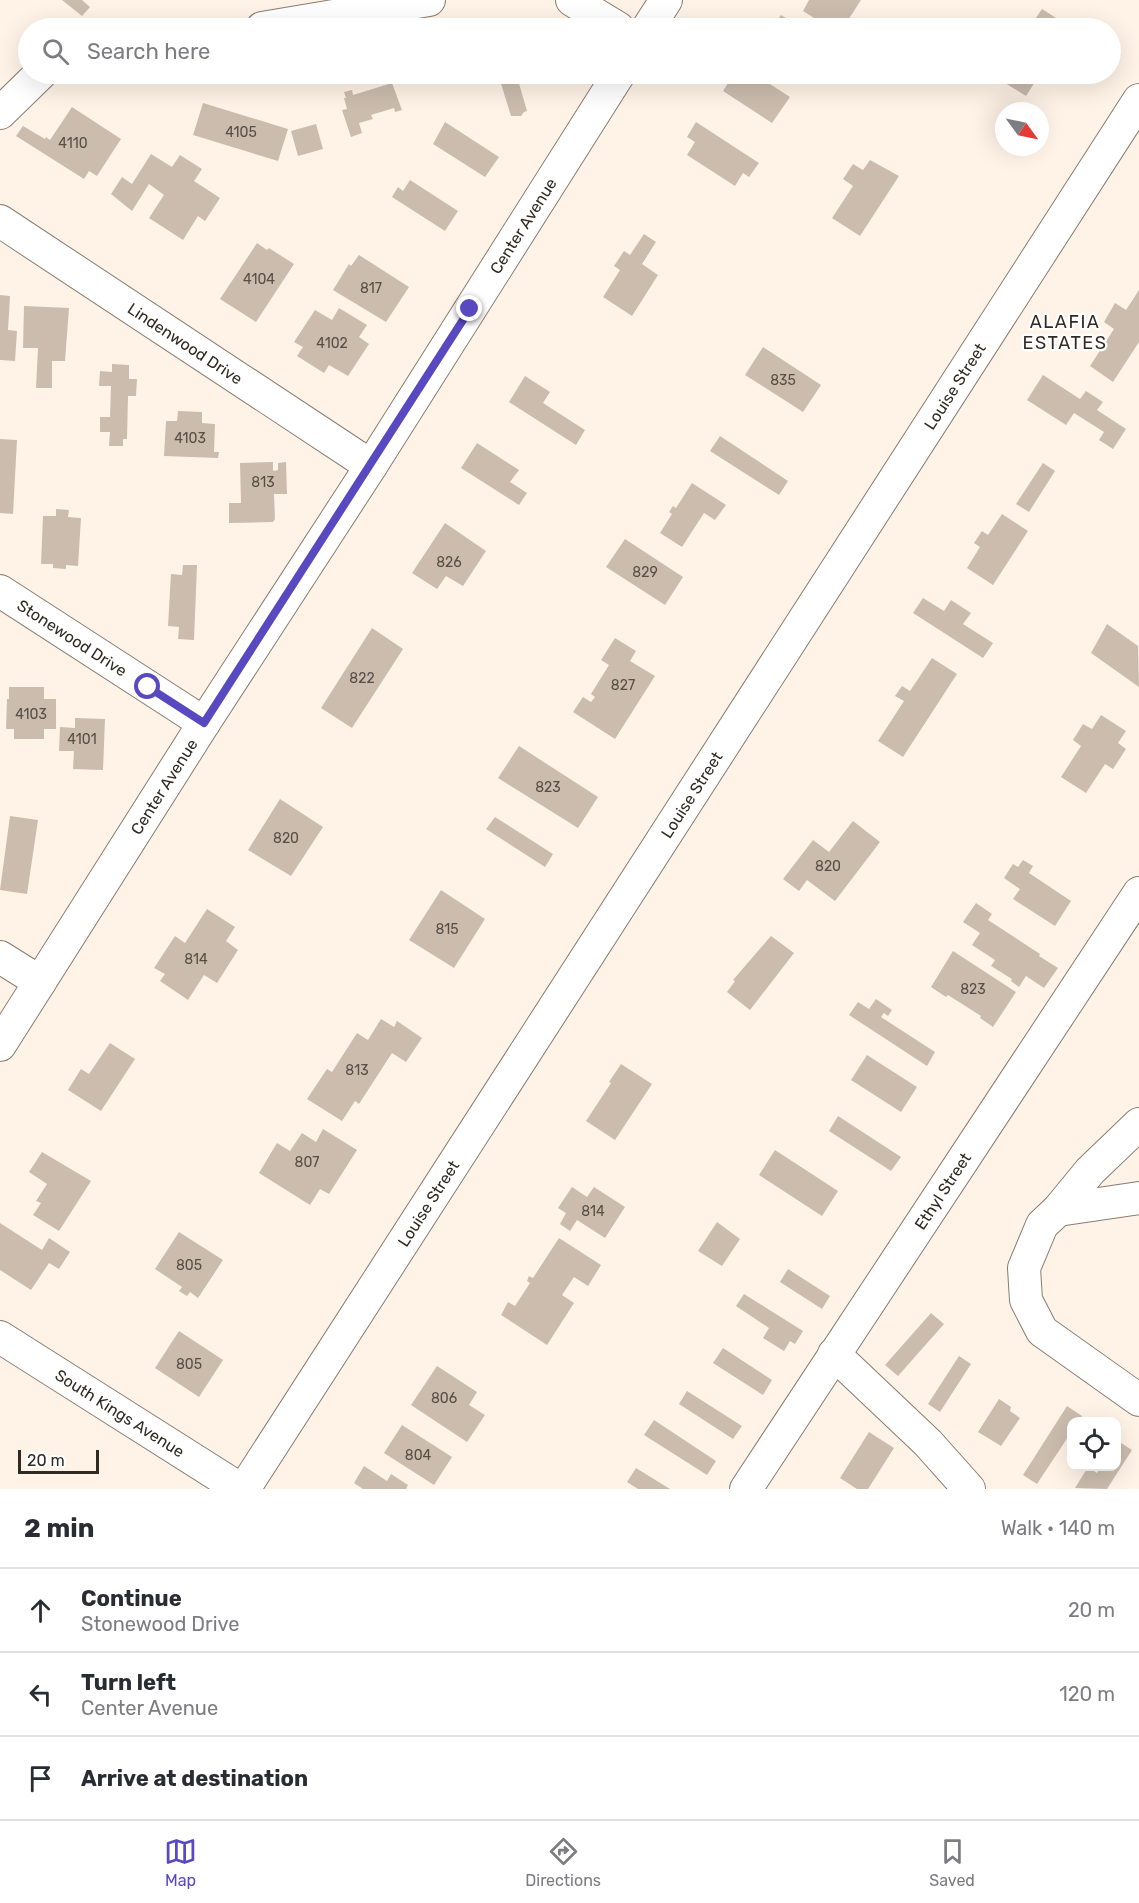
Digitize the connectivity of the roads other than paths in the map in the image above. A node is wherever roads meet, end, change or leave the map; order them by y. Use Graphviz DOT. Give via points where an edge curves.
graph roads {
  1 [pos="429,0"];
  2 [pos="572,0"];
  3 [pos="666,0"];
  4 [pos="322,18"];
  5 [pos="602,18"];
  6 [pos="654,18"];
  7 [pos="30,84"];
  8 [pos="613,84"];
  9 [pos="1139,100"];
  10 [pos="0,113"];
  11 [pos="0,221"];
  12 [pos="371,466"];
  13 [pos="0,591"];
  14 [pos="204,723"];
  15 [pos="1139,893"];
  16 [pos="0,957"];
  17 [pos="40,982"];
  18 [pos="0,1045"];
  19 [pos="1139,1124"];
  20 [pos="1139,1197"];
  21 [pos="1058,1210"];
  22 [pos="0,1337"];
  23 [pos="834,1354"];
  24 [pos="1139,1400"];
  25 [pos="242,1489"];
  26 [pos="746,1489"];
  27 [pos="969,1489"];
  1 -- 4 [label="street"];
  2 -- 5 [label="street"];
  3 -- 6 [label="street"];
  7 -- 10 [label="street"];
  8 -- 12 [label="street, Center Avenue"];
  9 -- 25 [label="street, Louise Street"];
  11 -- 12 [label="street, Lindenwood Drive"];
  12 -- 14 [label="street, Center Avenue"];
  13 -- 14 [label="street, Stonewood Drive"];
  14 -- 17 [label="street, Center Avenue"];
  15 -- 23 [label="street, Ethyl Street"];
  16 -- 17 [label="street"];
  17 -- 18 [label="street, Center Avenue"];
  19 -- 21 [label="street" via="1090,1171"];
  20 -- 21 [label="street"];
  21 -- 24 [label="street" via="1042,1225 1024,1268 1026,1300 1042,1331"];
  22 -- 25 [label="street, South Kings Avenue"];
  23 -- 26 [label="street, Ethyl Street"];
  23 -- 27 [label="street" via="928,1443"];
}
